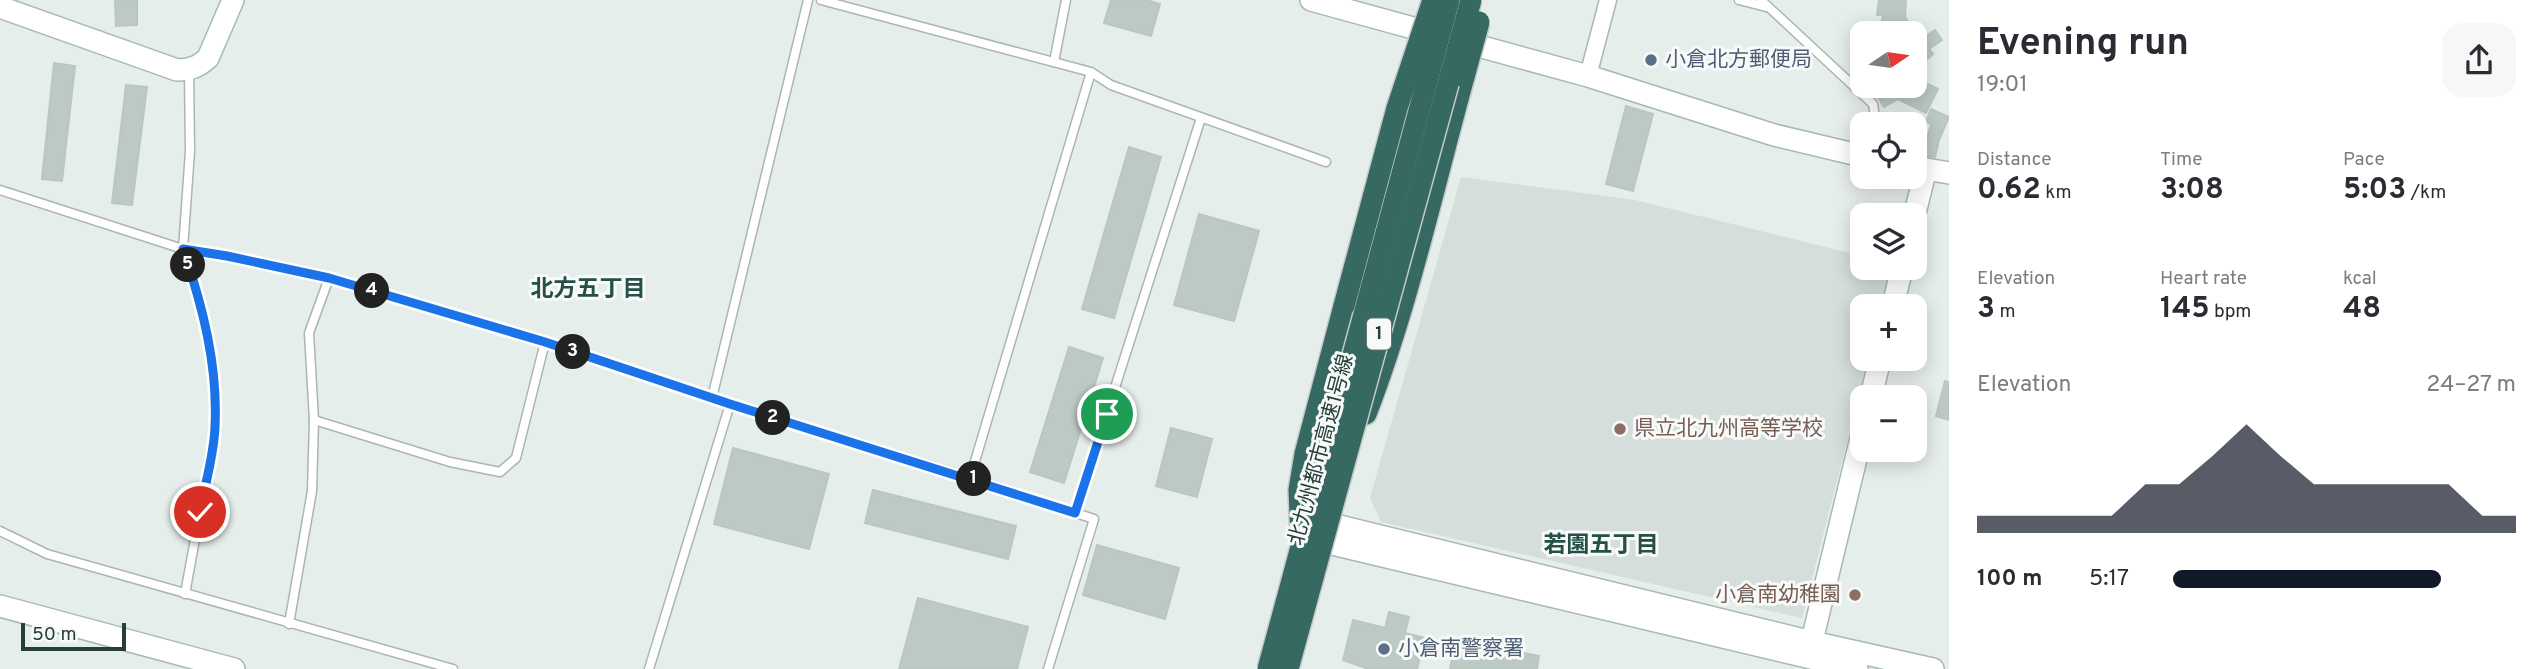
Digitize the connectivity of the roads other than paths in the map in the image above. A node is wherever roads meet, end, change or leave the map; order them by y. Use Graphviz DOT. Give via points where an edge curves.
graph roads {
  1 [pos="233,0"];
  2 [pos="808,0"];
  3 [pos="821,0"];
  4 [pos="1066,0"];
  5 [pos="1311,0"];
  6 [pos="1433,0"];
  7 [pos="1449,0"];
  8 [pos="1471,0"];
  9 [pos="1484,0"];
  10 [pos="1608,0"];
  11 [pos="1739,0"];
  12 [pos="1764,3"];
  13 [pos="0,7"];
  14 [pos="1054,62"];
  15 [pos="189,70"];
  16 [pos="1091,72"];
  17 [pos="1588,76"];
  18 [pos="1874,112"];
  19 [pos="1201,118"];
  20 [pos="1850,153"];
  21 [pos="1326,162"];
  22 [pos="1927,169"];
  23 [pos="1949,173"];
  24 [pos="0,190"];
  25 [pos="183,249"];
  26 [pos="329,278"];
  27 [pos="545,342"];
  28 [pos="712,398"];
  29 [pos="730,404"];
  30 [pos="314,420"];
  31 [pos="1358,432"];
  32 [pos="1855,462"];
  33 [pos="971,478"];
  34 [pos="1075,513"];
  35 [pos="1304,527"];
  36 [pos="0,531"];
  37 [pos="185,594"];
  38 [pos="0,606"];
  39 [pos="289,624"];
  40 [pos="1808,656"];
  41 [pos="165,660"];
  42 [pos="234,669"];
  43 [pos="453,669"];
  44 [pos="649,669"];
  45 [pos="1048,669"];
  46 [pos="1268,669"];
  47 [pos="1288,669"];
  48 [pos="1857,669"];
  49 [pos="1933,669"];
  1 -- 15 [label="street" via="208,58"];
  2 -- 28 [label="lane"];
  3 -- 14 [label="lane"];
  4 -- 14 [label="lane"];
  5 -- 17 [label="street"];
  6 -- 35 [label="highway, bridge" via="1397,108 1305,454 1299,490"];
  7 -- 46 [label="highway, 北九州都市高速1号線 / 1, bridge"];
  8 -- 47 [label="highway, 北九州都市高速1号線 / 1, bridge"];
  9 -- 31 [label="highway, bridge" via="1398,319"];
  10 -- 17 [label="street"];
  11 -- 12 [label="lane"];
  12 -- 18 [label="lane" via="1873,104"];
  13 -- 15 [label="street" via="177,70"];
  14 -- 16 [label="lane"];
  15 -- 25 [label="lane" via="190,151"];
  16 -- 19 [label="lane" via="1111,85"];
  16 -- 33 [label="lane"];
  17 -- 20 [label="street" via="1774,135"];
  19 -- 21 [label="lane"];
  19 -- 34 [label="lane"];
  22 -- 23 [label="street"];
  24 -- 25 [label="lane"];
  25 -- 26 [label="lane"];
  25 -- 37 [label="lane" via="213,360 215,429"];
  26 -- 27 [label="lane"];
  26 -- 30 [label="lane" via="309,332"];
  27 -- 28 [label="lane"];
  27 -- 30 [label="lane" via="516,458 500,472 450,462"];
  28 -- 29 [label="lane"];
  29 -- 33 [label="lane"];
  29 -- 44 [label="lane"];
  30 -- 39 [label="lane" via="312,491"];
  32 -- 40 [label="street"];
  33 -- 34 [label="lane"];
  34 -- 45 [label="lane" via="1094,519"];
  35 -- 40 [label="street"];
  36 -- 37 [label="lane" via="47,554"];
  37 -- 39 [label="lane"];
  38 -- 41 [label="street"];
  39 -- 43 [label="lane"];
  40 -- 48 [label="street"];
  40 -- 49 [label="street"];
  41 -- 42 [label="street"];
}
